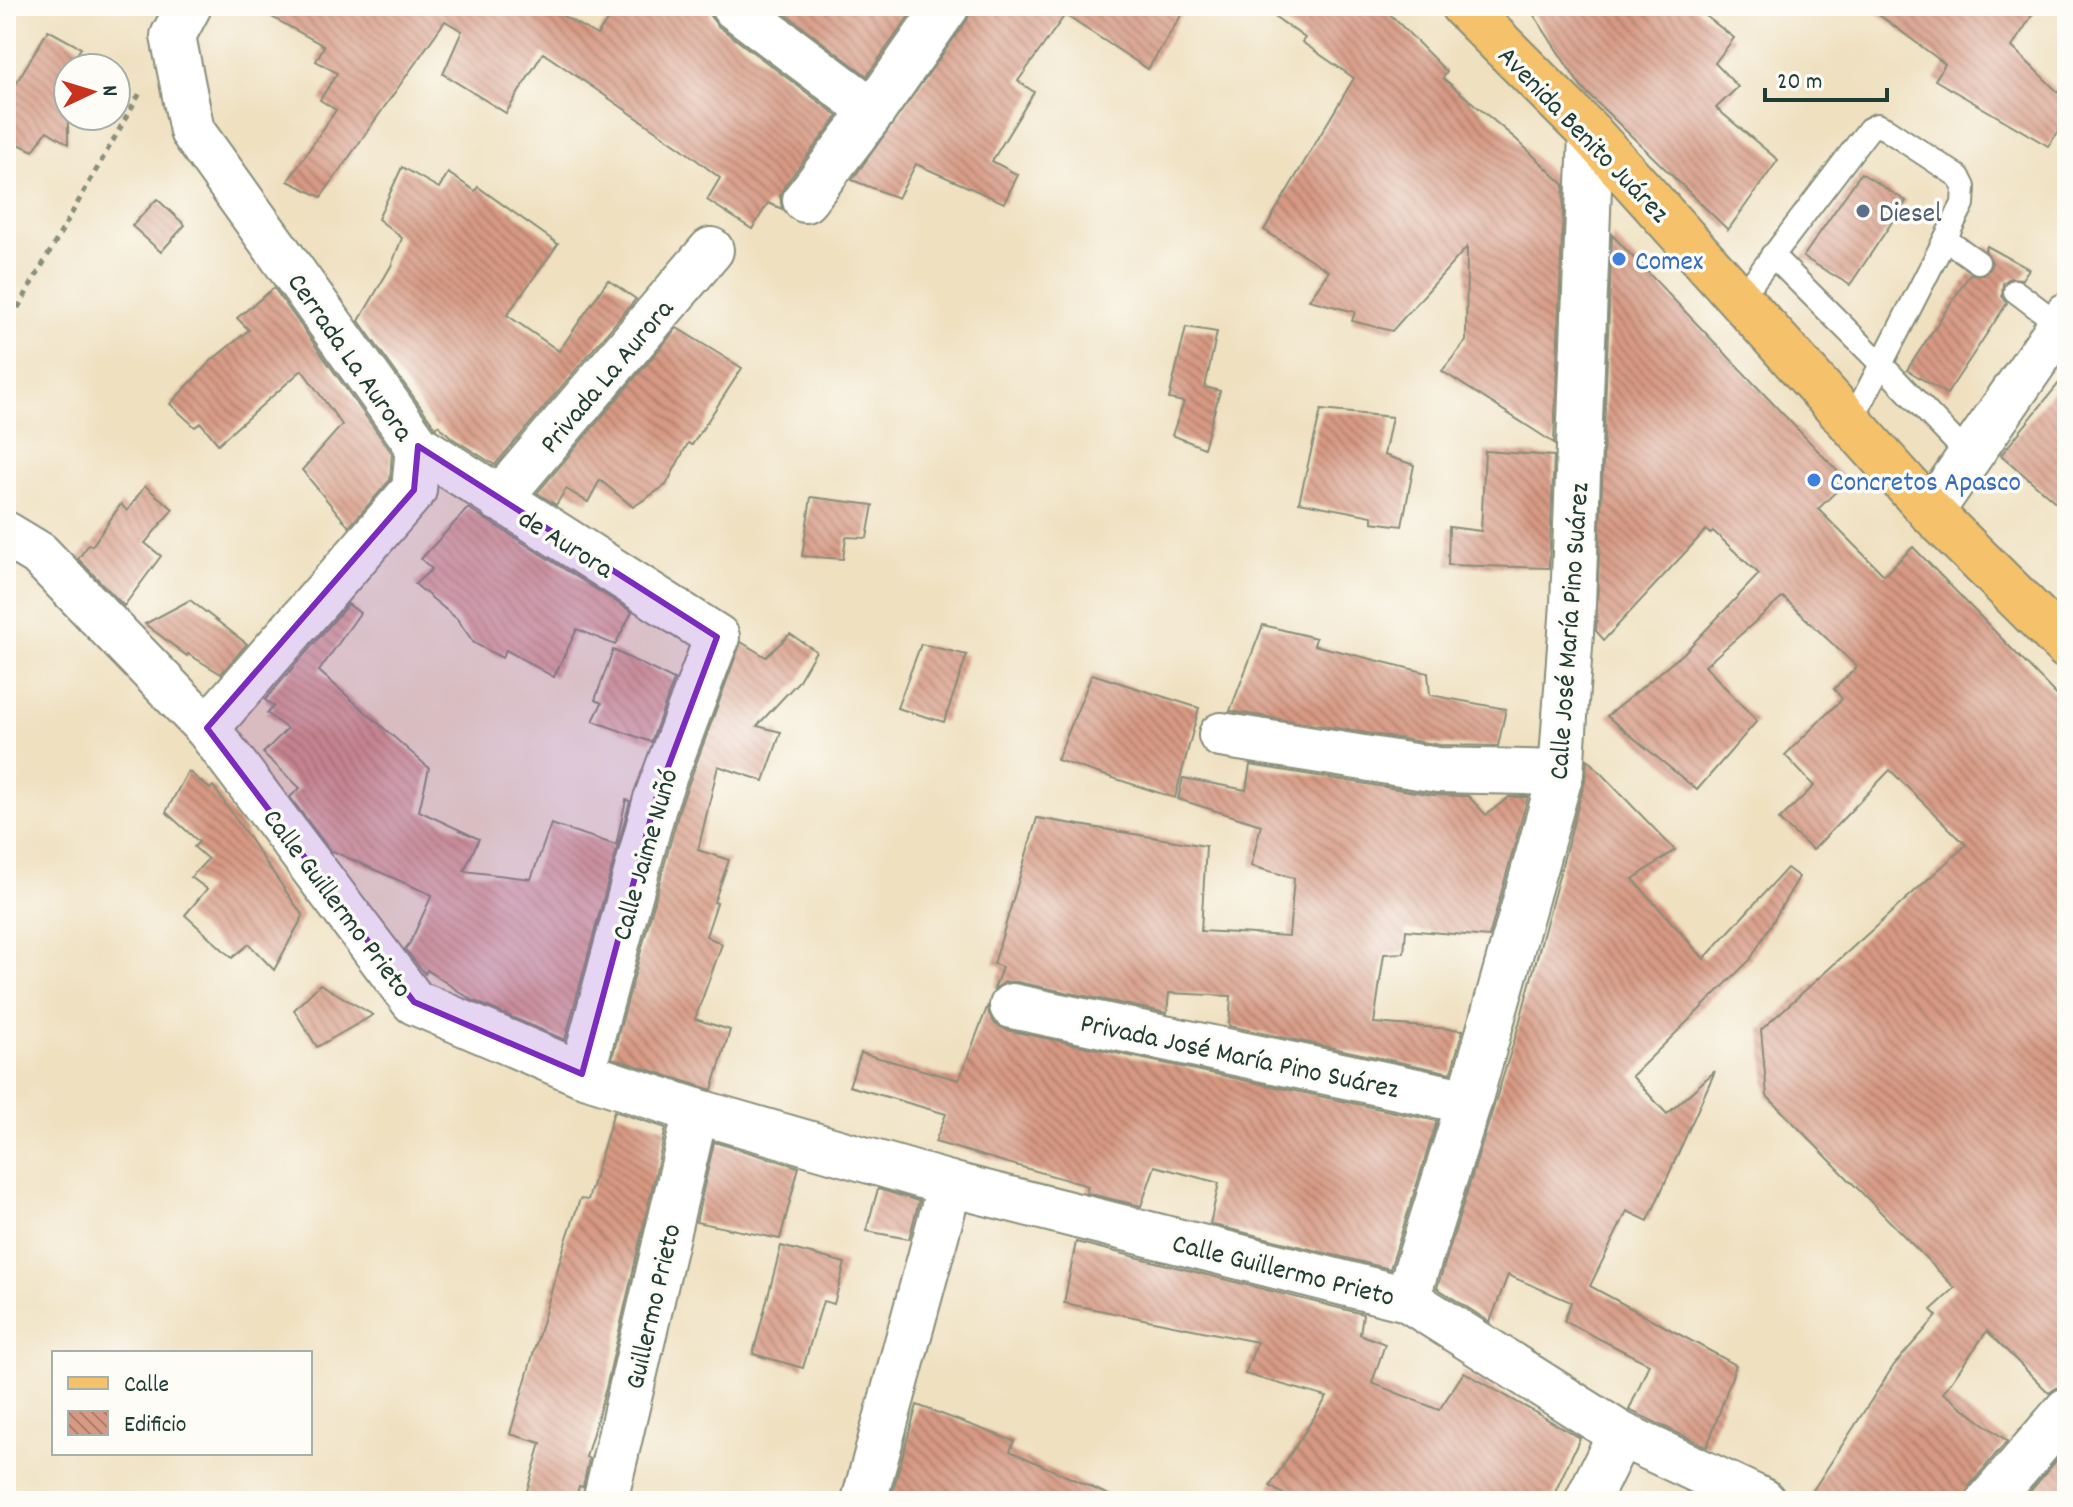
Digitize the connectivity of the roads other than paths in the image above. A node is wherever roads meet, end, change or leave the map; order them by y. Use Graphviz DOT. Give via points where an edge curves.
graph roads {
  1 [pos="733,6"];
  2 [pos="947,6"];
  3 [pos="1475,10"];
  4 [pos="181,21"];
  5 [pos="873,111"];
  6 [pos="1591,134"];
  7 [pos="805,200"];
  8 [pos="1945,239"];
  9 [pos="711,250"];
  10 [pos="1772,255"];
  11 [pos="1978,262"];
  12 [pos="2015,291"];
  13 [pos="1740,299"];
  14 [pos="2064,320"];
  15 [pos="1881,364"];
  16 [pos="1851,423"];
  17 [pos="418,446"];
  18 [pos="1970,457"];
  19 [pos="499,499"];
  20 [pos="1931,512"];
  21 [pos="6,534"];
  22 [pos="717,637"];
  23 [pos="2067,647"];
  24 [pos="207,728"];
  25 [pos="1221,735"];
  26 [pos="1561,773"];
  27 [pos="1012,1006"];
  28 [pos="582,1074"];
  29 [pos="1469,1102"];
  30 [pos="696,1111"];
  31 [pos="950,1184"];
  32 [pos="1407,1299"];
  33 [pos="2067,1410"];
  34 [pos="1620,1434"];
  35 [pos="605,1501"];
  36 [pos="864,1501"];
  37 [pos="1587,1501"];
  38 [pos="1763,1501"];
  39 [pos="1989,1501"];
  1 -- 5 [label="street"];
  2 -- 5 [label="street"];
  3 -- 6 [label="main road, Avenida Benito Juárez"];
  4 -- 17 [label="street, Cerrada La Aurora" via="192,131"];
  5 -- 7 [label="street"];
  6 -- 13 [label="main road, Avenida Benito Juárez"];
  6 -- 26 [label="street, Calle José María Pino Suárez" via="1573,604"];
  8 -- 10 [label="lane" via="1963,204 1959,177 1877,125"];
  8 -- 11 [label="lane"];
  8 -- 15 [label="lane"];
  9 -- 19 [label="street, Privada La Aurora"];
  10 -- 13 [label="lane"];
  10 -- 15 [label="lane"];
  12 -- 14 [label="lane"];
  13 -- 16 [label="main road, Avenida Benito Juárez"];
  14 -- 18 [label="street"];
  15 -- 16 [label="lane"];
  15 -- 18 [label="lane"];
  16 -- 20 [label="main road, Avenida Benito Juárez"];
  17 -- 19 [label="street, de Aurora"];
  17 -- 24 [label="street, Cerrada La Aurora" via="414,490"];
  18 -- 20 [label="street"];
  19 -- 22 [label="street, de Aurora"];
  20 -- 23 [label="main road, Avenida Benito Juárez"];
  21 -- 24 [label="street, Calle Guillermo Prieto" via="39,554"];
  22 -- 28 [label="street, Calle Jaime Nuñó" via="656,799"];
  24 -- 28 [label="street, Calle Guillermo Prieto" via="414,1002"];
  25 -- 26 [label="street" via="1438,770"];
  26 -- 29 [label="street, Calle José María Pino Suárez"];
  27 -- 29 [label="street, Privada José María Pino Suárez"];
  28 -- 30 [label="street, Calle Guillermo Prieto"];
  29 -- 32 [label="street, Calle José María Pino Suárez"];
  30 -- 31 [label="street, Calle Guillermo Prieto"];
  30 -- 35 [label="street, Guillermo Prieto"];
  31 -- 32 [label="street, Calle Guillermo Prieto"];
  31 -- 36 [label="street"];
  32 -- 34 [label="street, Calle Guillermo Prieto"];
  33 -- 39 [label="street"];
  34 -- 37 [label="street"];
  34 -- 38 [label="street, Calle Guillermo Prieto"];
}
